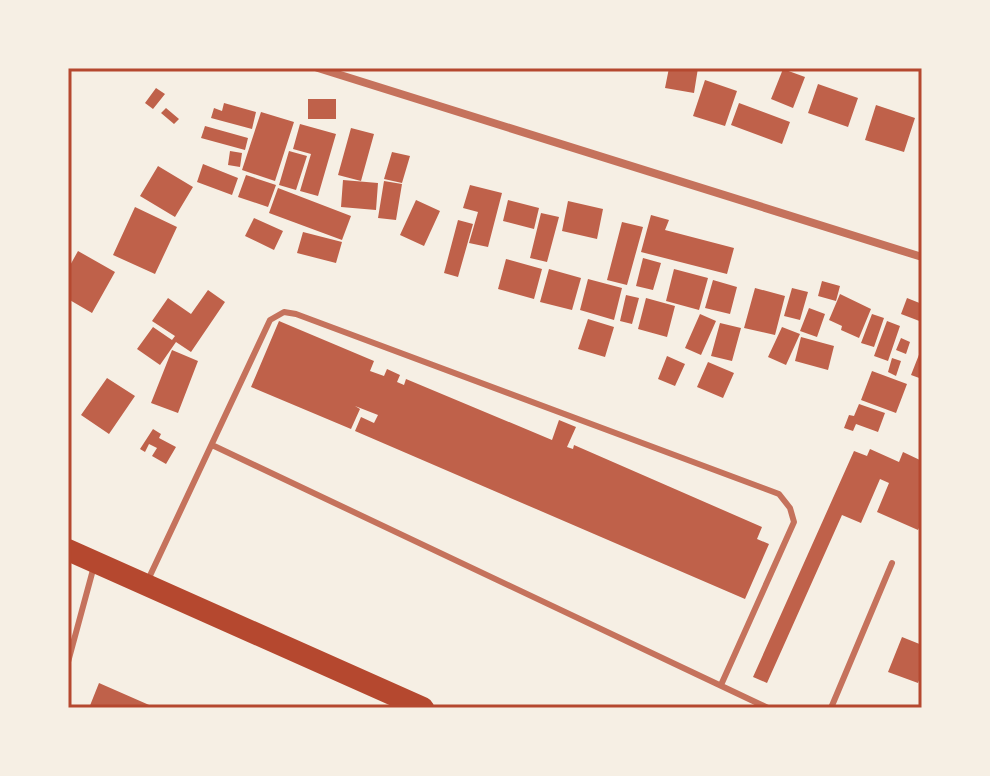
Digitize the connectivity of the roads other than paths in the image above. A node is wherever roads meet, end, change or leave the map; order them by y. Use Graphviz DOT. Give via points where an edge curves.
graph roads {
  1 [pos="318,68"];
  2 [pos="922,257"];
  3 [pos="212,445"];
  4 [pos="68,550"];
  5 [pos="95,562"];
  6 [pos="892,563"];
  7 [pos="146,585"];
  8 [pos="68,662"];
  9 [pos="721,685"];
  10 [pos="423,708"];
  11 [pos="768,708"];
  12 [pos="831,708"];
  1 -- 2 [label="street"];
  3 -- 7 [label="lane"];
  3 -- 9 [label="lane"];
  3 -- 9 [label="lane" via="270,320 284,312 779,494 794,522"];
  4 -- 5 [label="highway"];
  5 -- 7 [label="highway"];
  5 -- 8 [label="lane"];
  6 -- 12 [label="lane"];
  7 -- 10 [label="highway"];
  9 -- 11 [label="lane"];
}
